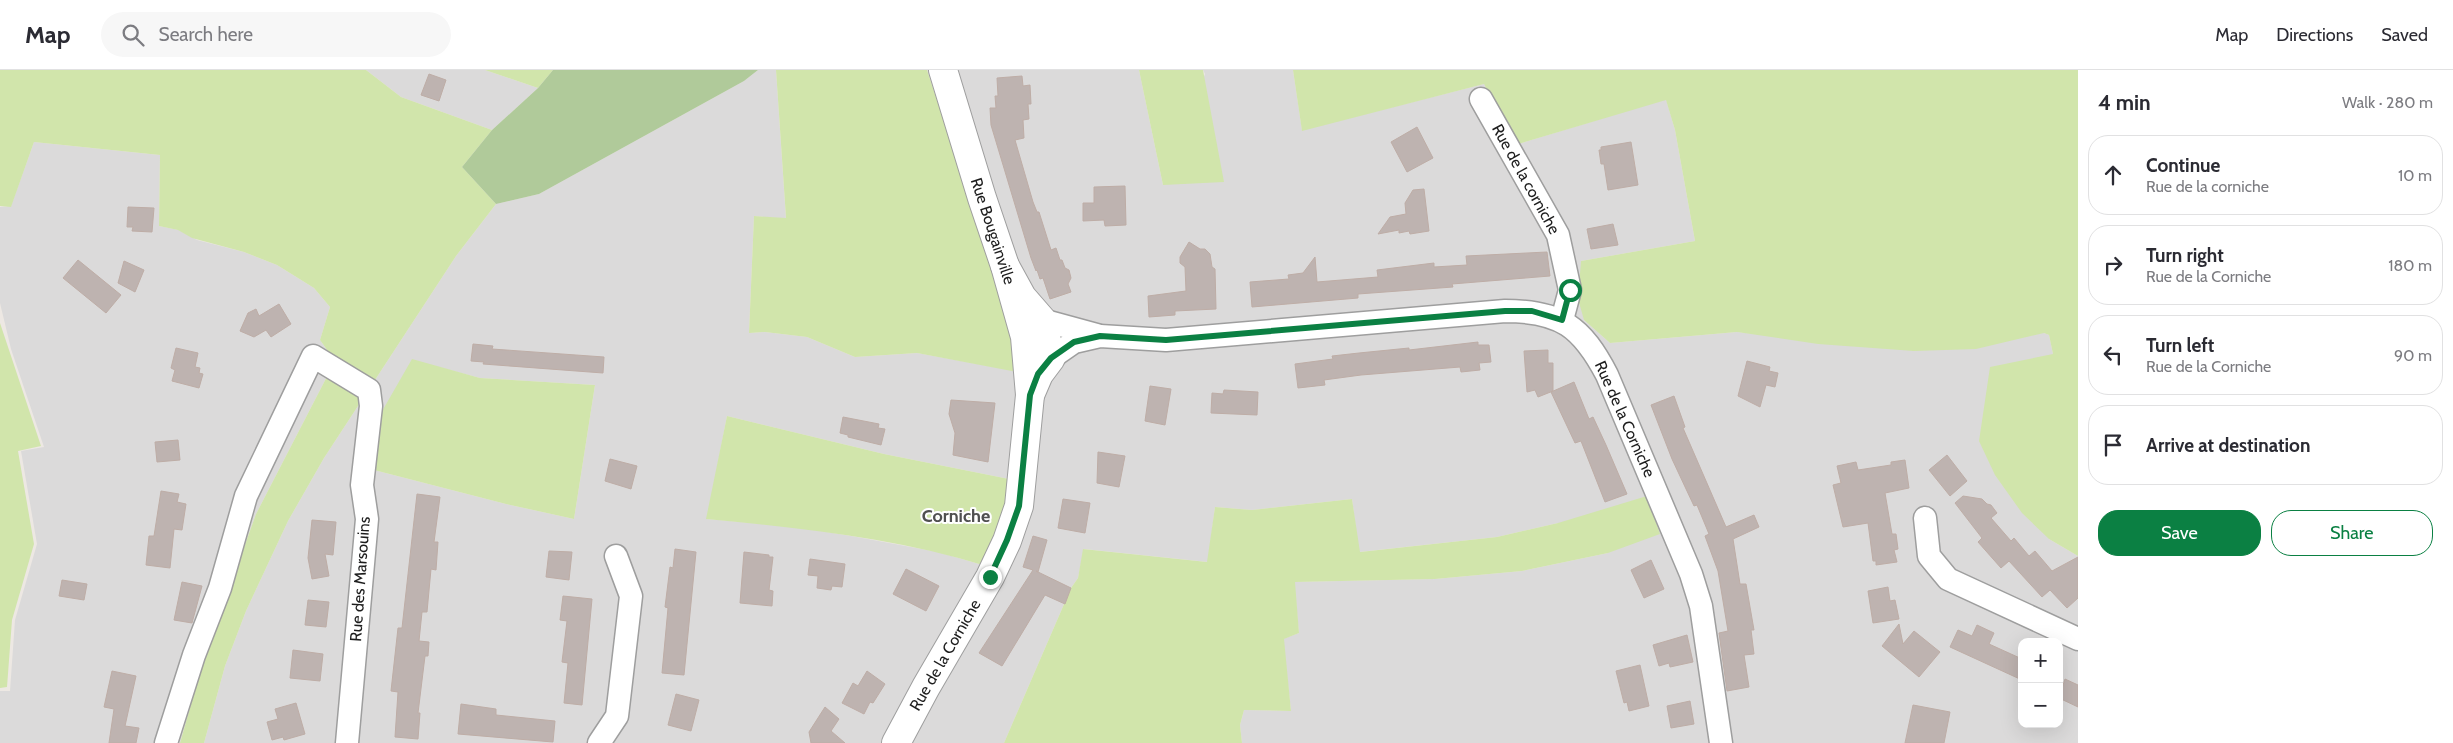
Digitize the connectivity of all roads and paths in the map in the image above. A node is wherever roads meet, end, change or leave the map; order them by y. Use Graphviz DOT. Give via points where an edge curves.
graph roads {
  1 [pos="943,70"];
  2 [pos="1482,99"];
  3 [pos="1562,320"];
  4 [pos="1033,328"];
  5 [pos="1100,336"];
  6 [pos="1051,358"];
  7 [pos="1030,395"];
  8 [pos="1925,518"];
  9 [pos="616,556"];
  10 [pos="2078,639"];
  11 [pos="166,743"];
  12 [pos="347,743"];
  13 [pos="599,743"];
  14 [pos="896,743"];
  15 [pos="1721,743"];
  1 -- 4 [label="street, Rue Bougainville" via="1005,266"];
  2 -- 3 [label="street, Rue de la corniche" via="1558,234 1570,290"];
  3 -- 5 [label="street, Rue de la Corniche" via="1532,311 1505,311 1166,340"];
  3 -- 15 [label="street, Rue de la Corniche" via="1581,335 1608,375 1691,574 1701,606"];
  4 -- 5 [label="street"];
  4 -- 6 [label="street"];
  4 -- 7 [label="street, Rue Bougainville"];
  5 -- 6 [label="street, Rue de la Corniche" via="1074,342"];
  6 -- 7 [label="street, Rue de la Corniche" via="1038,374"];
  7 -- 14 [label="street, Rue de la Corniche" via="1019,506 1007,540 990,577"];
  8 -- 10 [label="street" via="1929,556 1948,579"];
  9 -- 13 [label="street" via="631,596 617,716"];
  11 -- 12 [label="street, Rue des Marsouins" via="194,655 220,588 246,496 313,356 369,390 371,406 362,485 367,519"];
}
